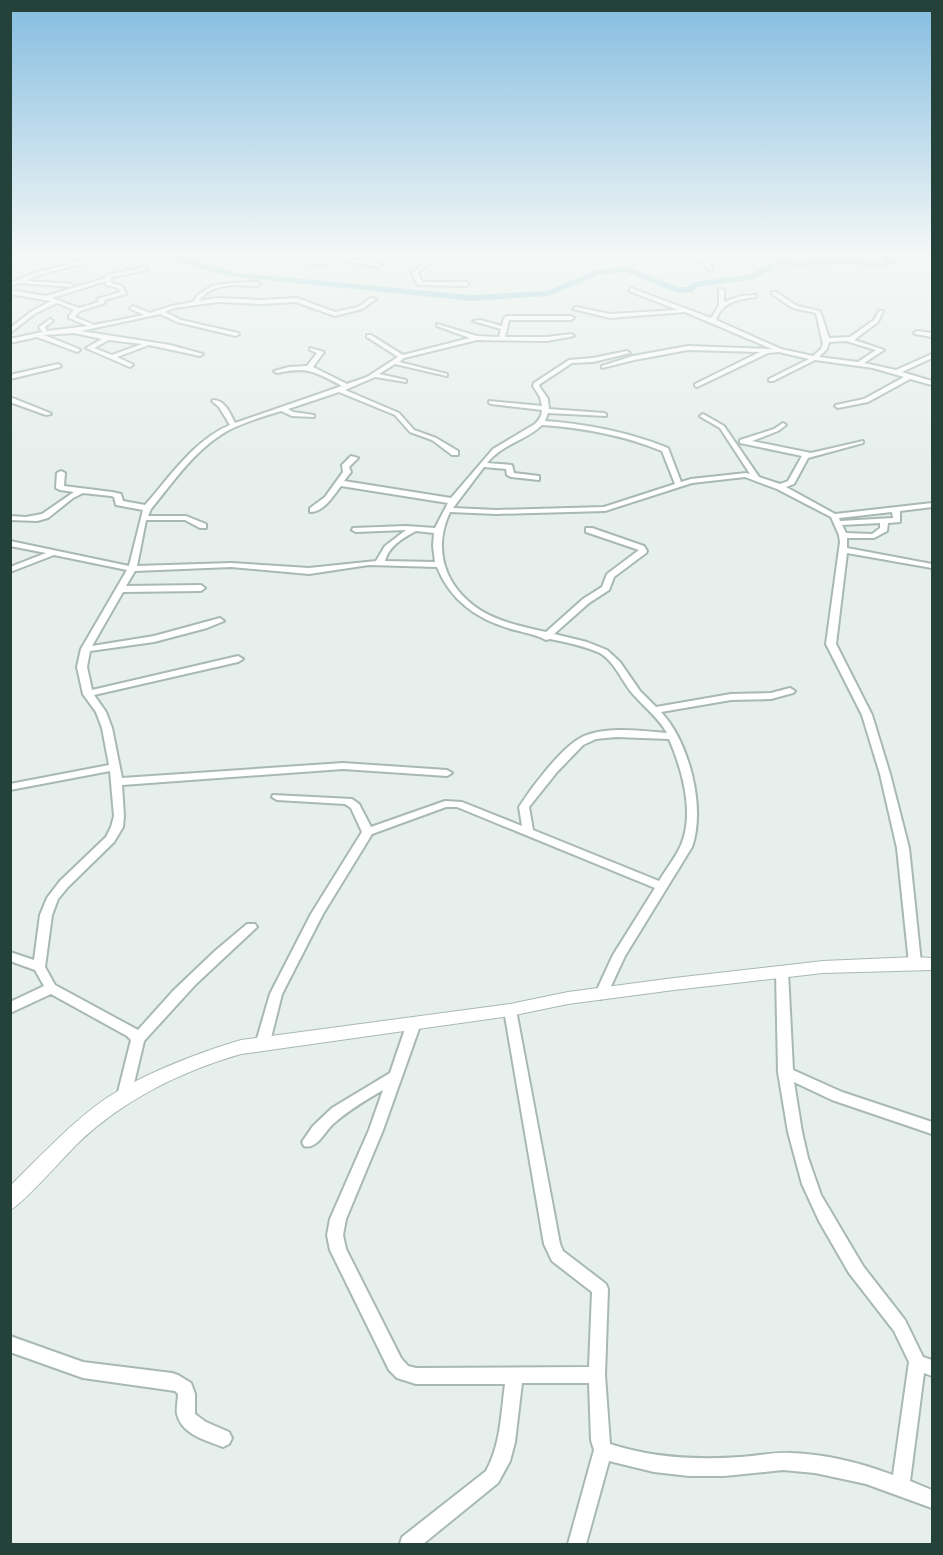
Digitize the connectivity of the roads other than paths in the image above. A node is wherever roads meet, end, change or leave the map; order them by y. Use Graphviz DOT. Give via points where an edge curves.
graph roads {
  1 [pos="44,326"];
  2 [pos="90,326"];
  3 [pos="101,326"];
  4 [pos="198,326"];
  5 [pos="441,326"];
  6 [pos="491,326"];
  7 [pos="505,326"];
  8 [pos="724,326"];
  9 [pos="822,326"];
  10 [pos="869,326"];
  11 [pos="94,327"];
  12 [pos="73,332"];
  13 [pos="503,333"];
  14 [pos="917,333"];
  15 [pos="41,334"];
  16 [pos="236,334"];
  17 [pos="933,335"];
  18 [pos="369,336"];
  19 [pos="571,336"];
  20 [pos="477,338"];
  21 [pos="106,339"];
  22 [pos="826,340"];
  23 [pos="848,340"];
  24 [pos="10,341"];
  25 [pos="149,344"];
  26 [pos="312,349"];
  27 [pos="779,350"];
  28 [pos="77,351"];
  29 [pos="765,352"];
  30 [pos="627,353"];
  31 [pos="200,354"];
  32 [pos="933,356"];
  33 [pos="112,357"];
  34 [pos="402,357"];
  35 [pos="814,358"];
  36 [pos="392,362"];
  37 [pos="860,363"];
  38 [pos="130,365"];
  39 [pos="57,366"];
  40 [pos="310,367"];
  41 [pos="603,367"];
  42 [pos="277,371"];
  43 [pos="897,372"];
  44 [pos="374,375"];
  45 [pos="445,375"];
  46 [pos="910,376"];
  47 [pos="10,377"];
  48 [pos="771,380"];
  49 [pos="404,381"];
  50 [pos="933,383"];
  51 [pos="697,385"];
  52 [pos="342,388"];
  53 [pos="10,399"];
  54 [pos="216,401"];
  55 [pos="491,402"];
  56 [pos="838,406"];
  57 [pos="282,409"];
  58 [pos="546,410"];
  59 [pos="48,414"];
  60 [pos="604,415"];
  61 [pos="312,416"];
  62 [pos="703,416"];
  63 [pos="540,423"];
  64 [pos="233,425"];
  65 [pos="783,425"];
  66 [pos="742,441"];
  67 [pos="861,442"];
  68 [pos="736,450"];
  69 [pos="455,453"];
  70 [pos="810,455"];
  71 [pos="354,458"];
  72 [pos="483,465"];
  73 [pos="61,473"];
  74 [pos="756,477"];
  75 [pos="536,478"];
  76 [pos="339,483"];
  77 [pos="679,485"];
  78 [pos="780,487"];
  79 [pos="82,491"];
  80 [pos="933,505"];
  81 [pos="450,506"];
  82 [pos="147,508"];
  83 [pos="313,510"];
  84 [pos="896,510"];
  85 [pos="10,518"];
  86 [pos="142,518"];
  87 [pos="836,520"];
  88 [pos="884,521"];
  89 [pos="204,526"];
  90 [pos="415,529"];
  91 [pos="356,530"];
  92 [pos="589,530"];
  93 [pos="438,531"];
  94 [pos="843,535"];
  95 [pos="10,543"];
  96 [pos="844,550"];
  97 [pos="54,552"];
  98 [pos="380,564"];
  99 [pos="439,565"];
  100 [pos="933,566"];
  101 [pos="132,569"];
  102 [pos="10,570"];
  103 [pos="201,588"];
  104 [pos="122,589"];
  105 [pos="220,621"];
  106 [pos="546,637"];
  107 [pos="86,649"];
  108 [pos="238,659"];
  109 [pos="790,691"];
  110 [pos="88,694"];
  111 [pos="654,710"];
  112 [pos="674,736"];
  113 [pos="115,767"];
  114 [pos="447,773"];
  115 [pos="117,782"];
  116 [pos="10,787"];
  117 [pos="277,797"];
  118 [pos="528,831"];
  119 [pos="368,832"];
  120 [pos="661,886"];
  121 [pos="251,927"];
  122 [pos="10,956"];
  123 [pos="924,963"];
  124 [pos="39,967"];
  125 [pos="782,972"];
  126 [pos="51,988"];
  127 [pos="601,994"];
  128 [pos="10,1008"];
  129 [pos="510,1010"];
  130 [pos="414,1023"];
  131 [pos="138,1039"];
  132 [pos="263,1042"];
  133 [pos="785,1072"];
  134 [pos="395,1076"];
  135 [pos="124,1096"];
  136 [pos="933,1128"];
  137 [pos="309,1142"];
  138 [pos="10,1202"];
  139 [pos="10,1344"];
  140 [pos="925,1365"];
  141 [pos="597,1375"];
  142 [pos="514,1376"];
  143 [pos="223,1438"];
  144 [pos="603,1450"];
  145 [pos="901,1485"];
  146 [pos="933,1499"];
  147 [pos="409,1545"];
  148 [pos="577,1545"];
  1 -- 15 [label="street"];
  2 -- 11 [label="street"];
  3 -- 11 [label="street"];
  4 -- 16 [label="street"];
  5 -- 20 [label="street"];
  6 -- 13 [label="street"];
  7 -- 13 [label="street"];
  8 -- 27 [label="street"];
  9 -- 22 [label="street"];
  10 -- 23 [label="street"];
  11 -- 12 [label="street"];
  12 -- 15 [label="street"];
  12 -- 21 [label="street"];
  13 -- 19 [label="street" via="547,339"];
  13 -- 20 [label="street"];
  14 -- 17 [label="street"];
  15 -- 24 [label="street"];
  15 -- 28 [label="street"];
  18 -- 34 [label="street"];
  20 -- 34 [label="street"];
  21 -- 25 [label="street"];
  21 -- 33 [label="street" via="89,348"];
  22 -- 23 [label="street"];
  22 -- 35 [label="street" via="824,349"];
  23 -- 37 [label="street" via="881,350"];
  25 -- 31 [label="street"];
  25 -- 33 [label="street"];
  26 -- 40 [label="street" via="321,352"];
  27 -- 29 [label="street"];
  27 -- 35 [label="street"];
  29 -- 41 [label="street" via="688,348"];
  29 -- 51 [label="street"];
  30 -- 58 [label="street" via="565,363 536,386 545,399"];
  32 -- 43 [label="street"];
  33 -- 38 [label="street"];
  34 -- 36 [label="street"];
  35 -- 37 [label="street"];
  35 -- 48 [label="street"];
  36 -- 44 [label="street"];
  36 -- 45 [label="street"];
  37 -- 43 [label="street"];
  39 -- 47 [label="street"];
  40 -- 42 [label="street"];
  40 -- 52 [label="street"];
  43 -- 46 [label="street"];
  44 -- 49 [label="street"];
  44 -- 52 [label="street"];
  46 -- 50 [label="street"];
  46 -- 56 [label="street" via="866,400"];
  52 -- 57 [label="street"];
  52 -- 69 [label="street" via="397,414 412,431"];
  53 -- 59 [label="street"];
  54 -- 64 [label="street"];
  55 -- 58 [label="street"];
  57 -- 61 [label="street"];
  57 -- 64 [label="street"];
  58 -- 60 [label="street"];
  58 -- 63 [label="street"];
  62 -- 68 [label="street" via="722,427"];
  63 -- 72 [label="street" via="497,448"];
  63 -- 77 [label="street" via="604,429 665,450"];
  64 -- 82 [label="street" via="197,450"];
  65 -- 66 [label="street"];
  66 -- 68 [label="street"];
  66 -- 70 [label="street"];
  67 -- 70 [label="street"];
  68 -- 74 [label="street"];
  70 -- 78 [label="street" via="802,461 791,482"];
  71 -- 76 [label="street" via="345,467 347,472"];
  72 -- 75 [label="street" via="511,468 511,476"];
  72 -- 81 [label="street"];
  73 -- 79 [label="street" via="60,489"];
  74 -- 77 [label="street" via="729,476"];
  74 -- 78 [label="street"];
  76 -- 81 [label="street"];
  76 -- 83 [label="street"];
  77 -- 81 [label="street" via="605,509 496,512"];
  78 -- 87 [label="street"];
  79 -- 82 [label="street" via="116,495 119,503"];
  79 -- 85 [label="street" via="44,518"];
  80 -- 84 [label="street"];
  81 -- 93 [label="street"];
  82 -- 86 [label="street"];
  84 -- 87 [label="street"];
  84 -- 88 [label="street" via="899,520"];
  86 -- 89 [label="street" via="186,518"];
  86 -- 101 [label="street"];
  87 -- 88 [label="street"];
  87 -- 94 [label="street"];
  88 -- 94 [label="street" via="884,529 874,536"];
  90 -- 91 [label="street"];
  90 -- 93 [label="street"];
  90 -- 98 [label="street" via="385,550"];
  92 -- 106 [label="street" via="643,551 610,576 606,588"];
  93 -- 99 [label="street"];
  94 -- 96 [label="street"];
  95 -- 97 [label="street"];
  96 -- 100 [label="street"];
  96 -- 123 [label="street" via="831,644 867,715 903,848"];
  97 -- 101 [label="street"];
  97 -- 102 [label="street"];
  98 -- 99 [label="street"];
  98 -- 101 [label="street" via="317,571 231,565"];
  99 -- 106 [label="street" via="452,590 472,608 493,620"];
  101 -- 104 [label="street"];
  103 -- 104 [label="street"];
  104 -- 107 [label="street"];
  105 -- 107 [label="street" via="175,636"];
  106 -- 111 [label="street" via="604,652"];
  107 -- 110 [label="street" via="82,667"];
  108 -- 110 [label="street"];
  109 -- 111 [label="street"];
  110 -- 113 [label="street" via="101,712"];
  111 -- 112 [label="street"];
  112 -- 118 [label="street" via="608,735 584,739 524,807"];
  112 -- 120 [label="street" via="693,817 686,847"];
  113 -- 115 [label="street"];
  113 -- 116 [label="street"];
  114 -- 115 [label="street" via="343,766"];
  115 -- 124 [label="street" via="117,827 53,898 46,915"];
  117 -- 119 [label="street" via="348,801"];
  118 -- 119 [label="street" via="451,803"];
  118 -- 120 [label="street"];
  119 -- 132 [label="street" via="276,994"];
  120 -- 127 [label="street" via="619,955"];
  121 -- 131 [label="street" via="181,988"];
  122 -- 124 [label="street"];
  123 -- 125 [label="street"];
  124 -- 126 [label="street"];
  125 -- 127 [label="street"];
  125 -- 133 [label="street"];
  126 -- 128 [label="street"];
  126 -- 131 [label="street" via="132,1032"];
  127 -- 129 [label="street"];
  129 -- 130 [label="street"];
  129 -- 141 [label="street" via="552,1244 557,1256 600,1289"];
  130 -- 132 [label="street"];
  130 -- 134 [label="street"];
  131 -- 135 [label="street"];
  132 -- 135 [label="street" via="210,1056"];
  133 -- 136 [label="street" via="837,1096"];
  133 -- 140 [label="street" via="809,1182 819,1207 856,1271"];
  134 -- 137 [label="street" via="334,1113"];
  134 -- 142 [label="street" via="338,1219 338,1250 395,1364 403,1372 416,1376"];
  135 -- 138 [label="street" via="73,1136"];
  139 -- 143 [label="street" via="83,1370 182,1384 188,1392 189,1421"];
  140 -- 145 [label="street"];
  141 -- 142 [label="street"];
  141 -- 144 [label="street"];
  142 -- 147 [label="street" via="507,1442 492,1477"];
  144 -- 145 [label="street" via="681,1468 795,1461"];
  144 -- 148 [label="street"];
  145 -- 146 [label="street"];
}
